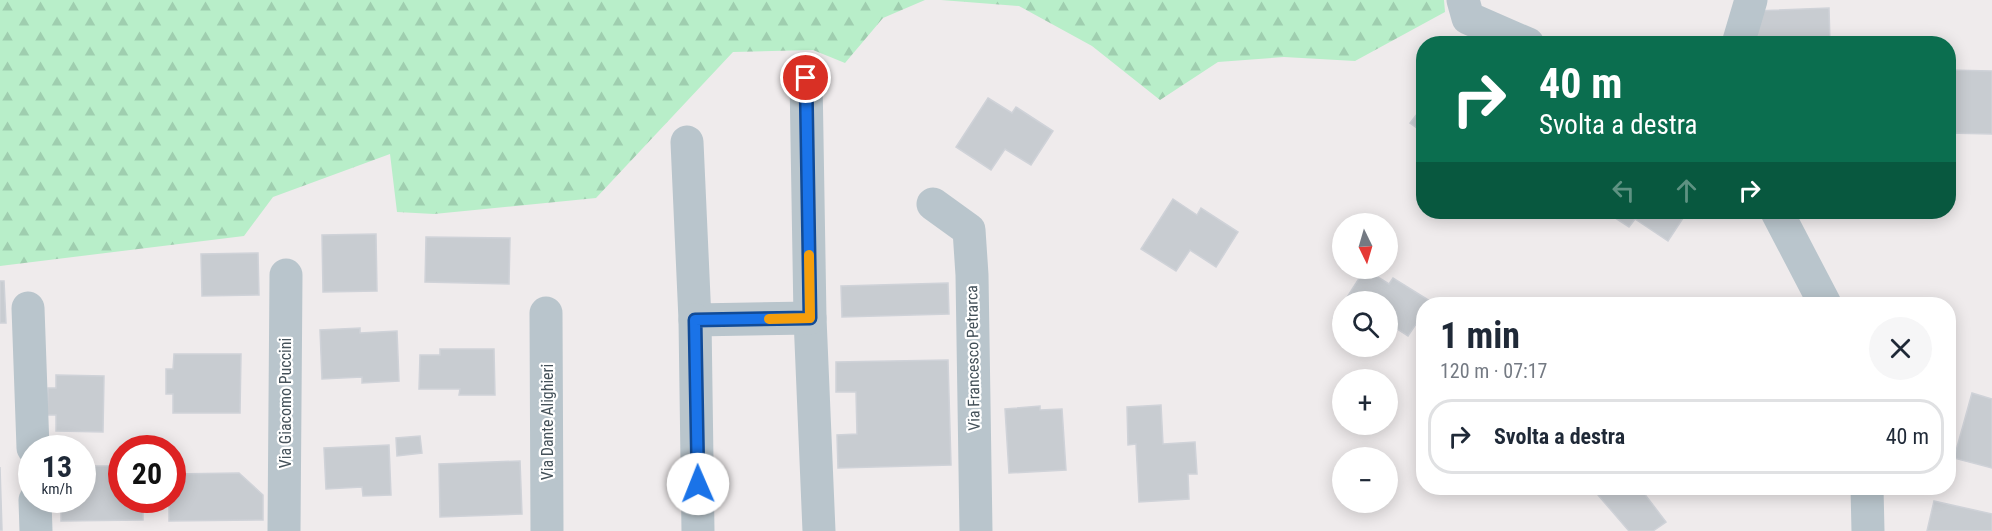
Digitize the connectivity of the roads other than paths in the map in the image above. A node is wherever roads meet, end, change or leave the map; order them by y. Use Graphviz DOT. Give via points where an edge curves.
graph roads {
  1 [pos="1463,0"];
  2 [pos="1751,0"];
  3 [pos="1510,36"];
  4 [pos="1740,36"];
  5 [pos="806,78"];
  6 [pos="687,142"];
  7 [pos="933,204"];
  8 [pos="1782,219"];
  9 [pos="286,275"];
  10 [pos="1821,297"];
  11 [pos="28,308"];
  12 [pos="546,313"];
  13 [pos="810,318"];
  14 [pos="695,320"];
  15 [pos="33,435"];
  16 [pos="1866,495"];
  17 [pos="35,513"];
  18 [pos="36,531"];
  19 [pos="284,531"];
  20 [pos="547,531"];
  21 [pos="698,531"];
  22 [pos="819,531"];
  23 [pos="976,531"];
  24 [pos="1868,531"];
  1 -- 3 [label="street" via="1468,18"];
  2 -- 4 [label="street"];
  5 -- 13 [label="street"];
  6 -- 14 [label="street"];
  7 -- 23 [label="street, Via Francesco Petrarca" via="969,230"];
  8 -- 10 [label="street"];
  9 -- 19 [label="street, Via Giacomo Puccini"];
  11 -- 15 [label="street"];
  12 -- 20 [label="street, Via Dante Alighieri"];
  13 -- 14 [label="street"];
  13 -- 22 [label="street"];
  14 -- 21 [label="street"];
  16 -- 24 [label="street"];
  17 -- 18 [label="street"];
}
